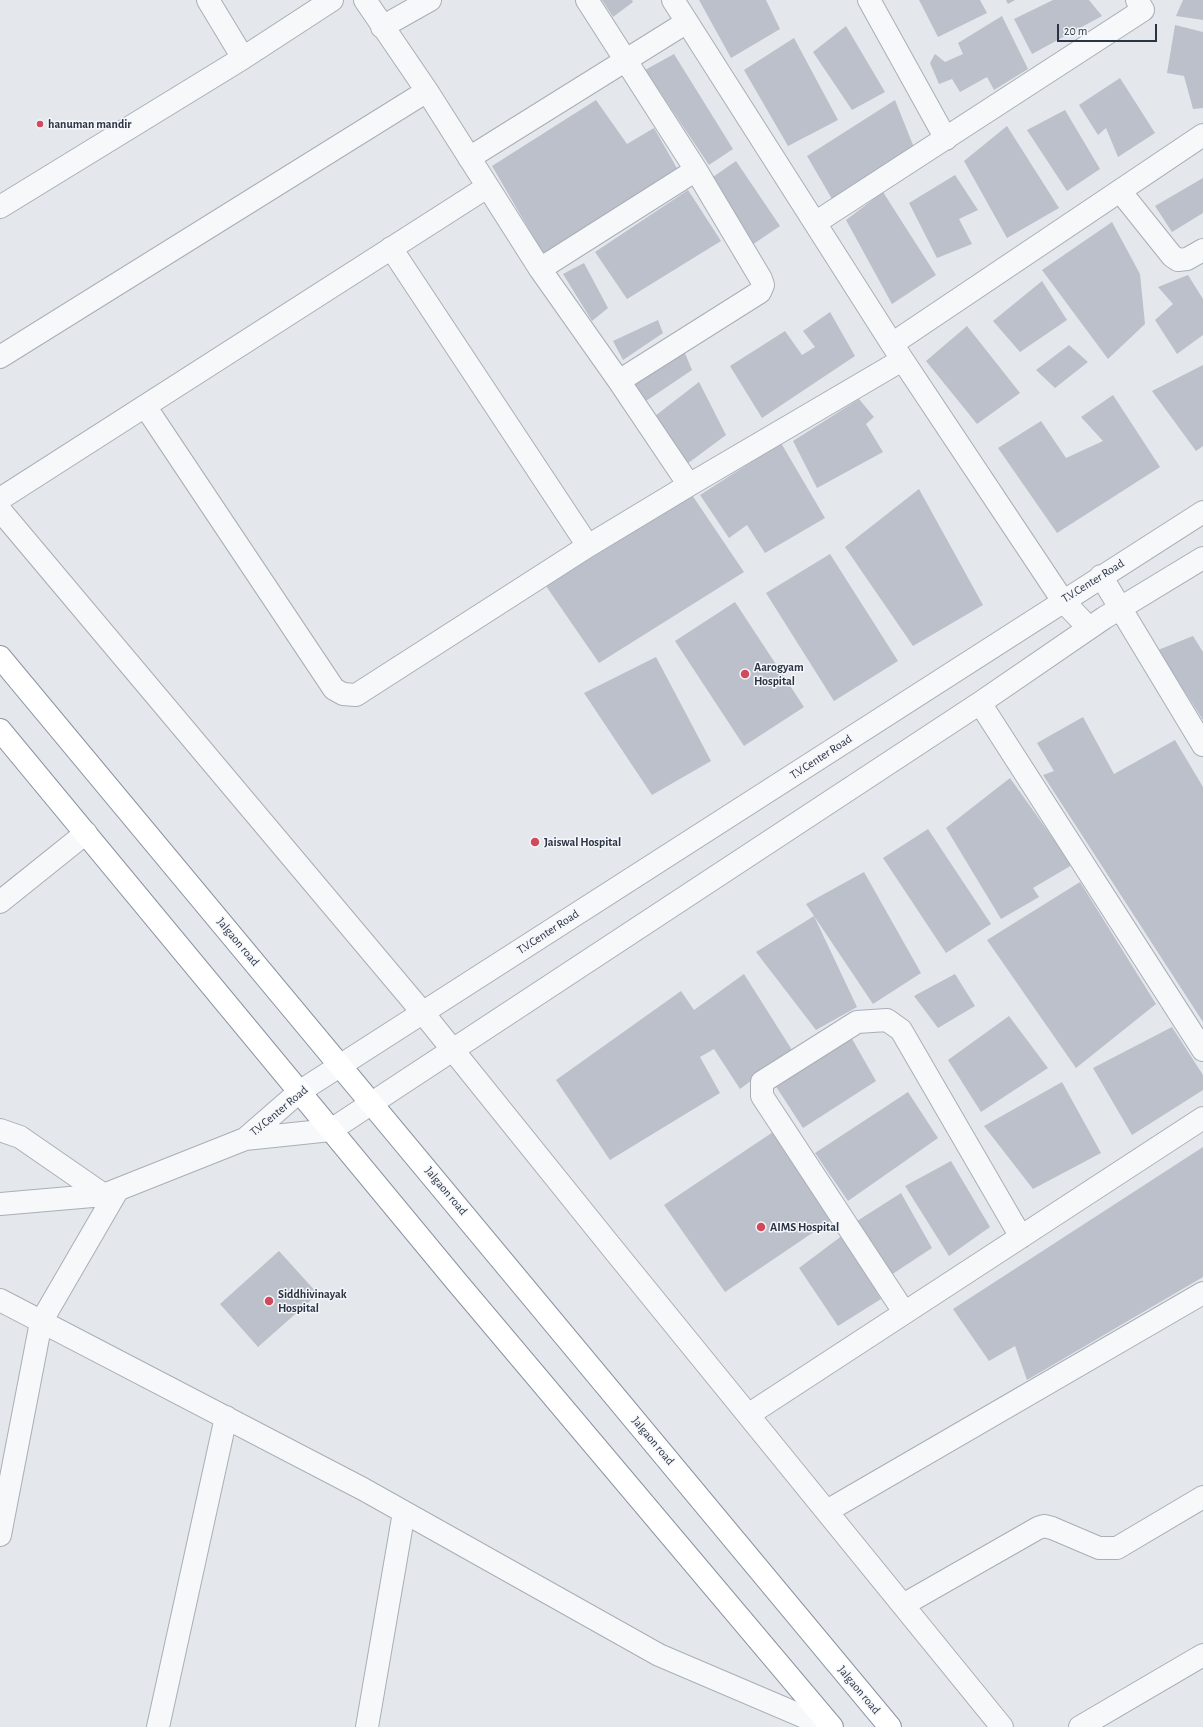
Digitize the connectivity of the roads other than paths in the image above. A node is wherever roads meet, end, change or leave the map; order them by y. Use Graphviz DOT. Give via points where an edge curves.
graph roads {
  1 [pos="208,0"];
  2 [pos="332,0"];
  3 [pos="365,0"];
  4 [pos="430,0"];
  5 [pos="587,0"];
  6 [pos="673,0"];
  7 [pos="869,0"];
  8 [pos="1137,0"];
  9 [pos="687,22"];
  10 [pos="382,27"];
  11 [pos="243,58"];
  12 [pos="625,60"];
  13 [pos="426,91"];
  14 [pos="1203,135"];
  15 [pos="946,139"];
  16 [pos="469,158"];
  17 [pos="696,170"];
  18 [pos="486,187"];
  19 [pos="1120,191"];
  20 [pos="0,207"];
  21 [pos="815,223"];
  22 [pos="391,248"];
  23 [pos="1203,250"];
  24 [pos="540,269"];
  25 [pos="897,352"];
  26 [pos="0,357"];
  27 [pos="619,381"];
  28 [pos="145,406"];
  29 [pos="689,485"];
  30 [pos="0,499"];
  31 [pos="0,510"];
  32 [pos="1203,512"];
  33 [pos="588,546"];
  34 [pos="1203,558"];
  35 [pos="1101,576"];
  36 [pos="1063,601"];
  37 [pos="1121,608"];
  38 [pos="1089,628"];
  39 [pos="0,657"];
  40 [pos="980,704"];
  41 [pos="0,730"];
  42 [pos="1203,746"];
  43 [pos="86,833"];
  44 [pos="0,902"];
  45 [pos="423,1013"];
  46 [pos="452,1049"];
  47 [pos="1203,1050"];
  48 [pos="340,1065"];
  49 [pos="299,1092"];
  50 [pos="372,1103"];
  51 [pos="1203,1118"];
  52 [pos="0,1130"];
  53 [pos="331,1130"];
  54 [pos="245,1139"];
  55 [pos="110,1194"];
  56 [pos="0,1204"];
  57 [pos="1020,1236"];
  58 [pos="1203,1293"];
  59 [pos="0,1300"];
  60 [pos="904,1312"];
  61 [pos="41,1322"];
  62 [pos="748,1415"];
  63 [pos="226,1417"];
  64 [pos="1203,1496"];
  65 [pos="827,1511"];
  66 [pos="404,1512"];
  67 [pos="0,1534"];
  68 [pos="903,1605"];
  69 [pos="1203,1655"];
  70 [pos="158,1727"];
  71 [pos="366,1727"];
  72 [pos="828,1727"];
  73 [pos="832,1727"];
  74 [pos="890,1727"];
  75 [pos="1002,1727"];
  76 [pos="1080,1727"];
  1 -- 11 [label="street"];
  2 -- 11 [label="street"];
  3 -- 10 [label="street"];
  4 -- 10 [label="street"];
  5 -- 12 [label="street"];
  6 -- 9 [label="street"];
  7 -- 15 [label="street"];
  8 -- 15 [label="street" via="1143,10"];
  9 -- 12 [label="street"];
  9 -- 21 [label="street"];
  10 -- 13 [label="street"];
  11 -- 20 [label="street"];
  12 -- 16 [label="street"];
  12 -- 17 [label="street"];
  13 -- 16 [label="street"];
  13 -- 26 [label="street"];
  14 -- 19 [label="street"];
  15 -- 21 [label="street"];
  16 -- 18 [label="street"];
  17 -- 24 [label="street"];
  17 -- 27 [label="street" via="762,279 763,285 760,292"];
  18 -- 22 [label="street"];
  18 -- 24 [label="street"];
  19 -- 23 [label="street" via="1172,256 1178,260 1187,259"];
  19 -- 25 [label="street"];
  21 -- 25 [label="street"];
  22 -- 28 [label="street"];
  22 -- 33 [label="street"];
  24 -- 27 [label="street"];
  25 -- 29 [label="street"];
  25 -- 36 [label="street"];
  27 -- 29 [label="street"];
  28 -- 30 [label="street"];
  28 -- 33 [label="street" via="334,689 343,694 356,695"];
  29 -- 33 [label="street"];
  31 -- 45 [label="street"];
  32 -- 35 [label="street, T.V.Center Road"];
  34 -- 37 [label="street, T.V.Center Road"];
  35 -- 36 [label="street, T.V.Center Road"];
  35 -- 37 [label="street"];
  36 -- 38 [label="street"];
  36 -- 45 [label="street, T.V.Center Road"];
  37 -- 38 [label="street, T.V.Center Road"];
  37 -- 42 [label="street"];
  38 -- 40 [label="street, T.V.Center Road"];
  39 -- 48 [label="highway, Jalgaon road"];
  40 -- 46 [label="street, T.V.Center Road"];
  40 -- 47 [label="street"];
  41 -- 43 [label="highway"];
  43 -- 44 [label="street"];
  43 -- 49 [label="highway"];
  45 -- 46 [label="street"];
  45 -- 48 [label="street, T.V.Center Road"];
  46 -- 50 [label="street, T.V.Center Road"];
  46 -- 62 [label="street"];
  48 -- 49 [label="street, T.V.Center Road"];
  48 -- 50 [label="highway, Jalgaon road"];
  49 -- 53 [label="highway"];
  49 -- 54 [label="street, T.V.Center Road"];
  50 -- 53 [label="street, T.V.Center Road"];
  50 -- 74 [label="highway, Jalgaon road"];
  51 -- 57 [label="street"];
  52 -- 55 [label="street" via="20,1137"];
  53 -- 54 [label="street, T.V.Center Road"];
  53 -- 73 [label="highway"];
  54 -- 55 [label="street"];
  55 -- 56 [label="street"];
  55 -- 61 [label="street"];
  57 -- 60 [label="street"];
  57 -- 60 [label="street" via="901,1030 887,1020 857,1022 762,1082 762,1096"];
  58 -- 65 [label="street"];
  59 -- 61 [label="street"];
  60 -- 62 [label="street"];
  61 -- 63 [label="street"];
  61 -- 67 [label="street"];
  62 -- 65 [label="street"];
  63 -- 66 [label="street"];
  63 -- 70 [label="street"];
  64 -- 68 [label="street" via="1117,1548 1099,1548 1052,1528 1038,1528"];
  65 -- 68 [label="street"];
  66 -- 71 [label="street"];
  66 -- 72 [label="street" via="659,1655"];
  68 -- 75 [label="street"];
  69 -- 76 [label="street"];
}
